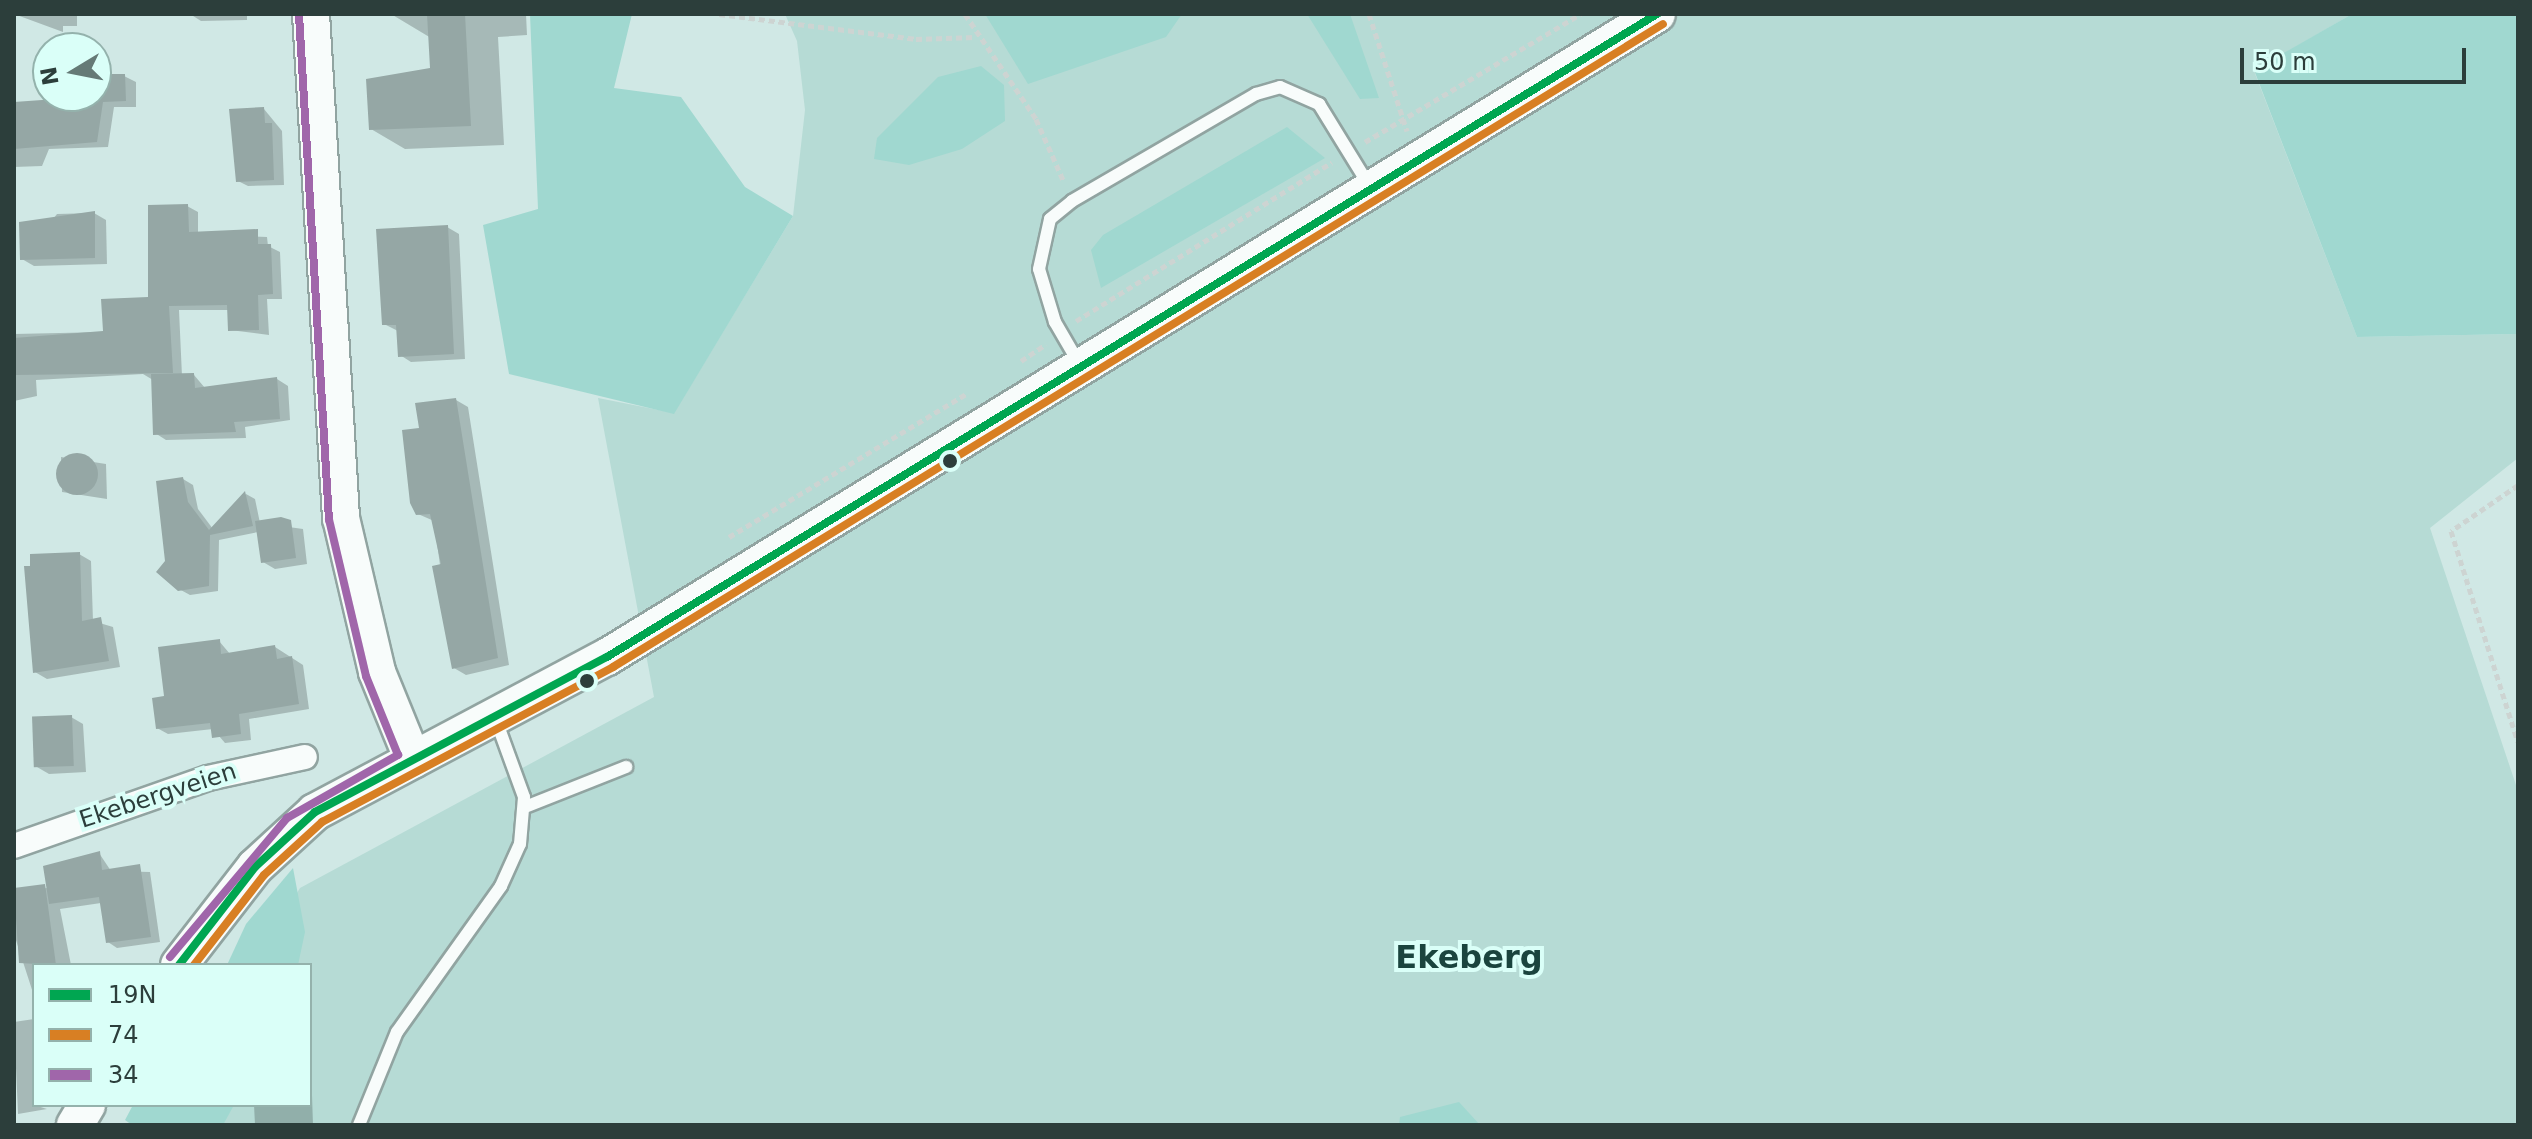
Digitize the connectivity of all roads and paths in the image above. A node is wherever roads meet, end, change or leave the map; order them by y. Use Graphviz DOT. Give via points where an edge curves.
graph roads {
  1 [pos="311,14"];
  2 [pos="719,14"];
  3 [pos="965,14"];
  4 [pos="1369,14"];
  5 [pos="1581,14"];
  6 [pos="1657,14"];
  7 [pos="975,37"];
  8 [pos="1402,120"];
  9 [pos="1349,152"];
  10 [pos="1371,189"];
  11 [pos="1072,201"];
  12 [pos="1061,332"];
  13 [pos="1082,367"];
  14 [pos="1008,370"];
  15 [pos="973,391"];
  16 [pos="2518,485"];
  17 [pos="729,537"];
  18 [pos="496,720"];
  19 [pos="2518,742"];
  20 [pos="305,757"];
  21 [pos="413,760"];
  22 [pos="626,767"];
  23 [pos="525,807"];
  24 [pos="14,846"];
  25 [pos="181,963"];
  26 [pos="86,1107"];
  27 [pos="75,1125"];
  28 [pos="359,1125"];
  1 -- 21 [label="street" via="341,518 377,672"];
  2 -- 7 [label="path" via="916,39"];
  3 -- 7 [label="path"];
  4 -- 8 [label="path"];
  5 -- 8 [label="path"];
  6 -- 10 [label="street"];
  7 -- 11 [label="path" via="1036,119"];
  8 -- 9 [label="path"];
  9 -- 10 [label="lane"];
  9 -- 11 [label="lane" via="1319,104 1293,89 1268,88"];
  9 -- 12 [label="path"];
  10 -- 13 [label="street"];
  11 -- 12 [label="lane" via="1050,219 1038,251"];
  12 -- 13 [label="lane"];
  12 -- 14 [label="path"];
  13 -- 18 [label="street"];
  15 -- 17 [label="path"];
  16 -- 19 [label="path" via="2451,531"];
  18 -- 21 [label="street"];
  18 -- 23 [label="lane"];
  20 -- 24 [label="street, Ekebergveien" via="208,778"];
  21 -- 25 [label="street" via="295,827"];
  22 -- 23 [label="lane"];
  23 -- 28 [label="lane" via="520,844 501,886 397,1032"];
  26 -- 27 [label="street"];
}
